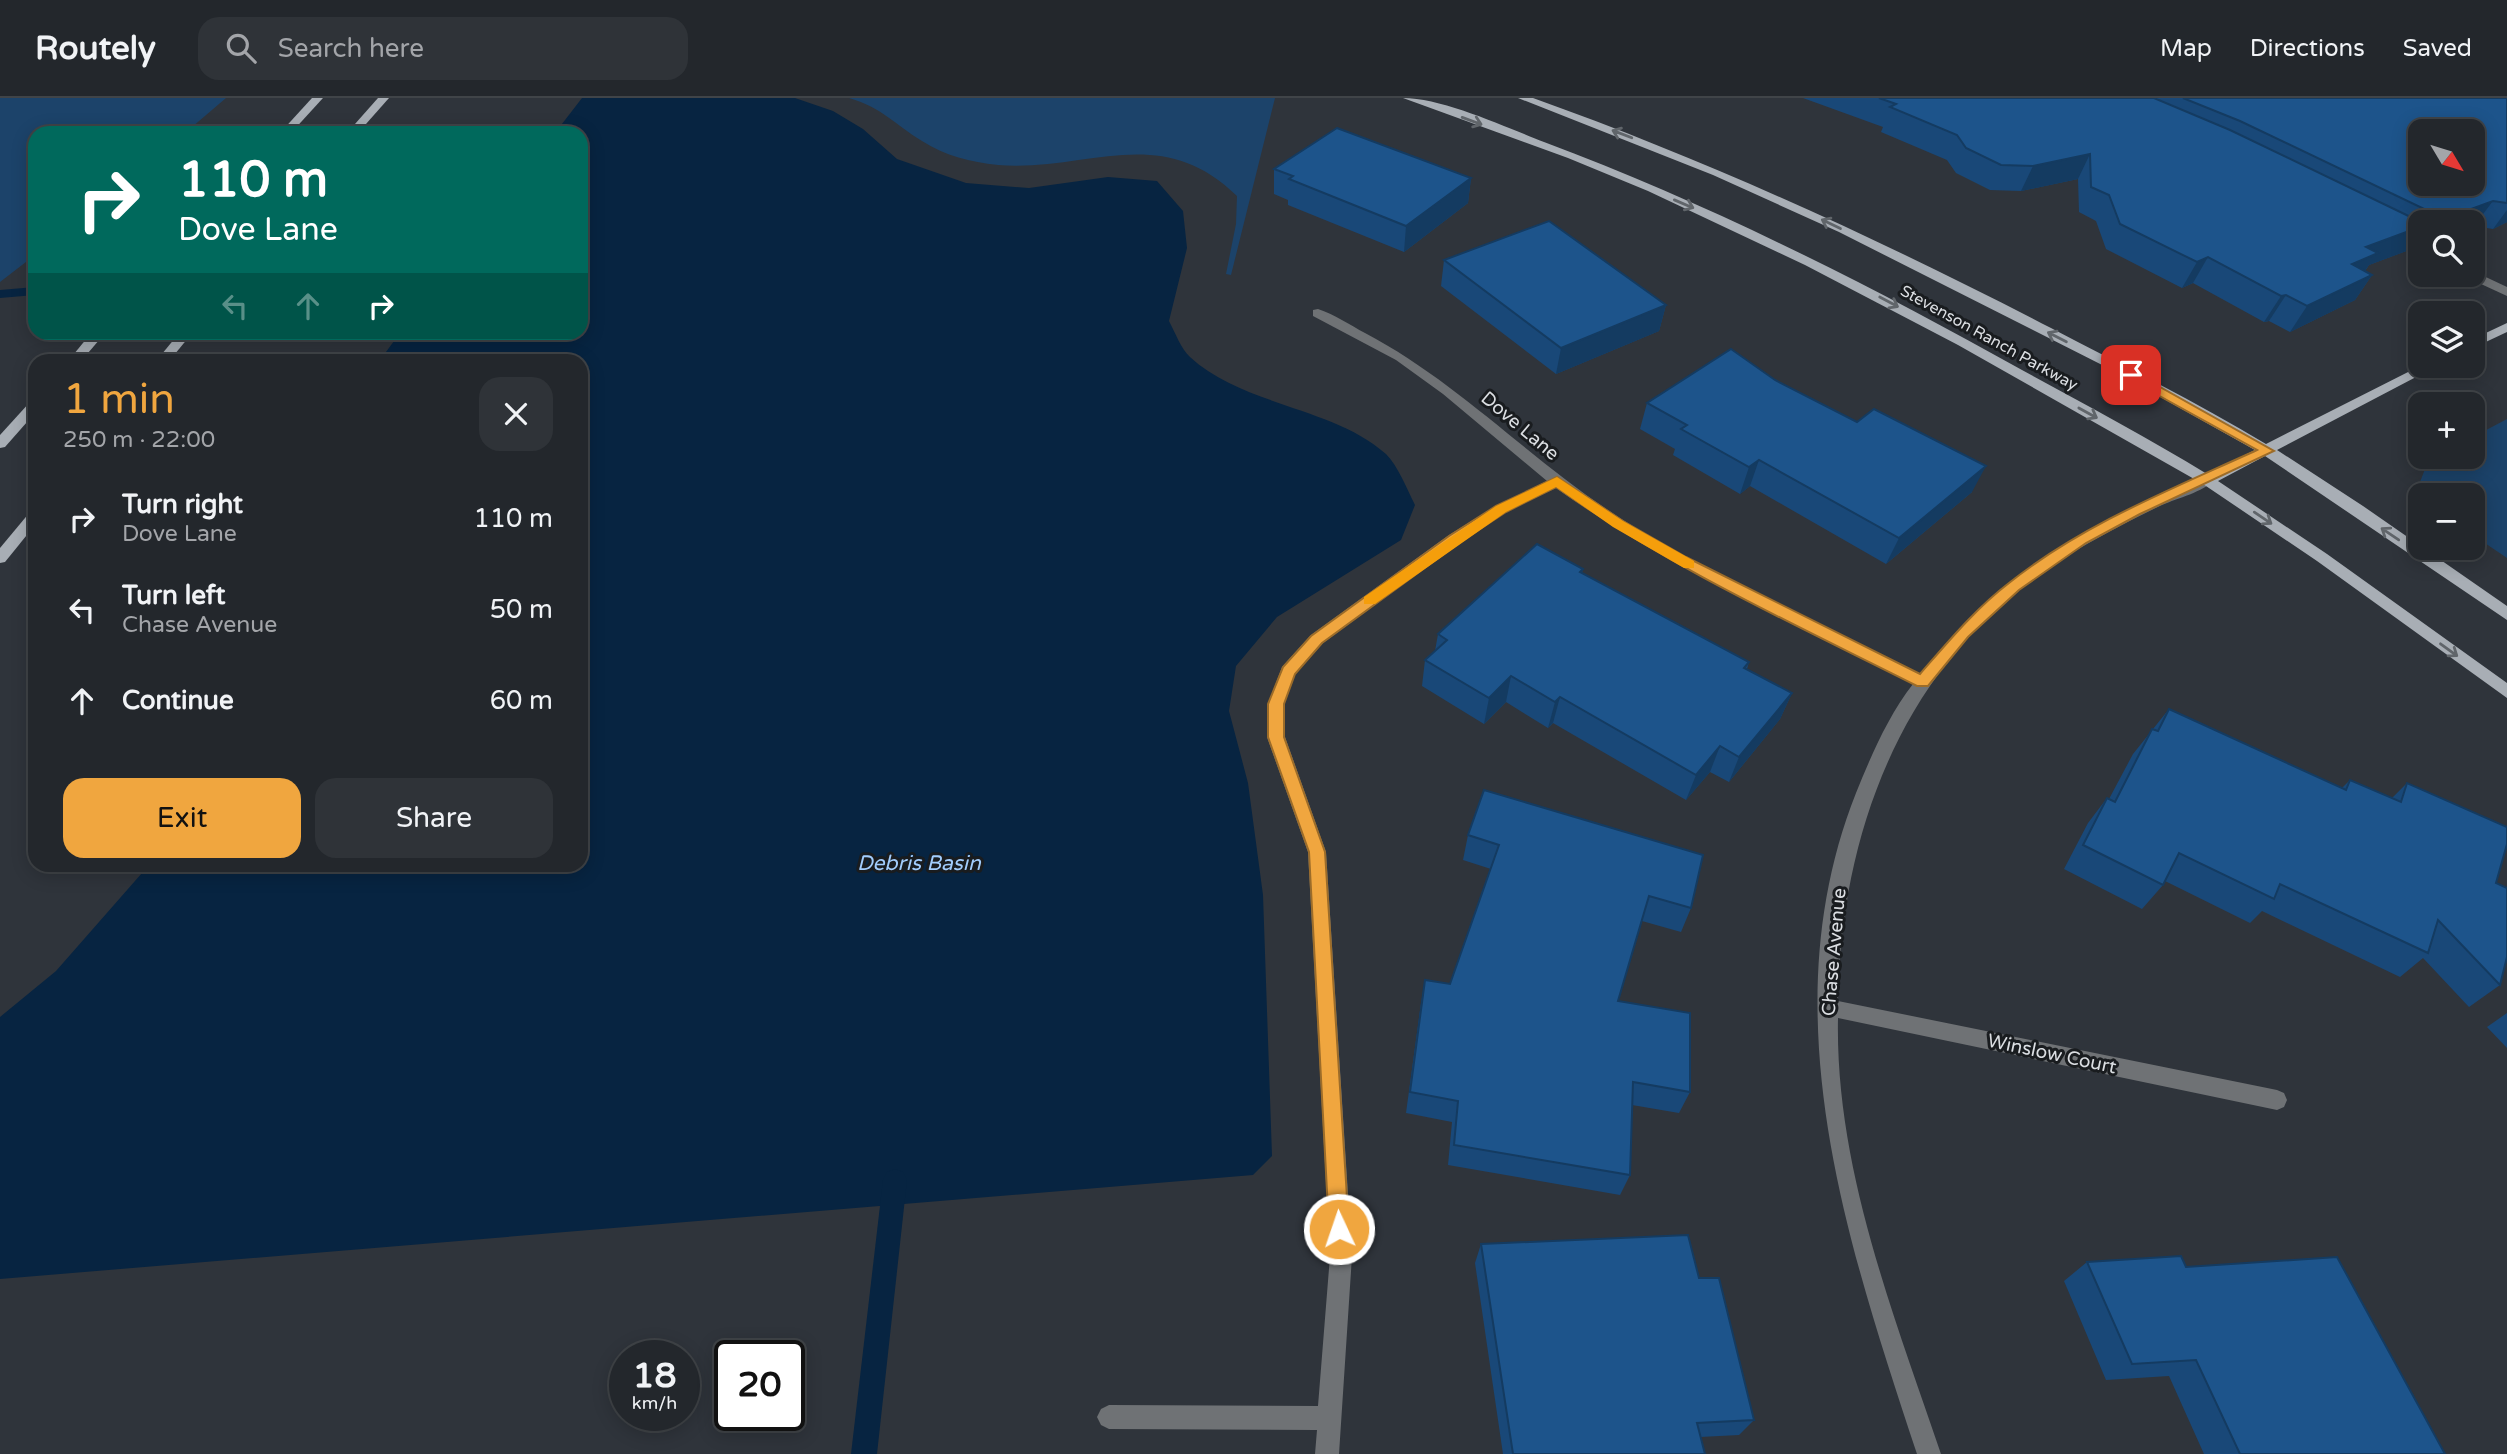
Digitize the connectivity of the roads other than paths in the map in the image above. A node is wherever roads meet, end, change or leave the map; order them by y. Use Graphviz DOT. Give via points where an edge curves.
graph roads {
  1 [pos="318,98"];
  2 [pos="384,98"];
  3 [pos="1408,98"];
  4 [pos="1523,98"];
  5 [pos="292,126"];
  6 [pos="358,126"];
  7 [pos="2383,230"];
  8 [pos="2408,243"];
  9 [pos="2485,281"];
  10 [pos="2507,292"];
  11 [pos="1318,313"];
  12 [pos="2507,327"];
  13 [pos="2485,338"];
  14 [pos="93,340"];
  15 [pos="180,340"];
  16 [pos="80,354"];
  17 [pos="168,354"];
  18 [pos="2408,377"];
  19 [pos="28,413"];
  20 [pos="0,444"];
  21 [pos="2267,451"];
  22 [pos="2207,480"];
  23 [pos="1557,482"];
  24 [pos="28,524"];
  25 [pos="0,558"];
  26 [pos="2507,614"];
  27 [pos="1922,682"];
  28 [pos="2507,692"];
  29 [pos="1826,1007"];
  30 [pos="2277,1100"];
  31 [pos="1109,1417"];
  32 [pos="1327,1418"];
  33 [pos="1327,1454"];
  34 [pos="1929,1454"];
  1 -- 5 [label="main road"];
  2 -- 6 [label="main road"];
  3 -- 22 [label="main road, Stevenson Ranch Parkway, one-way" via="1608,171 1824,268"];
  21 -- 4 [label="main road, Stevenson Ranch Parkway, one-way" via="2061,339 1805,211 1691,161"];
  7 -- 8 [label="street"];
  9 -- 10 [label="street"];
  11 -- 23 [label="street, Dove Lane" via="1401,357"];
  12 -- 13 [label="main road"];
  14 -- 16 [label="main road"];
  15 -- 17 [label="main road"];
  18 -- 21 [label="main road"];
  19 -- 20 [label="main road"];
  21 -- 22 [label="main road"];
  26 -- 21 [label="main road, Stevenson Ranch Parkway, one-way"];
  22 -- 27 [label="street, Chase Avenue" via="2081,540 2014,586 1963,633"];
  22 -- 28 [label="main road, Stevenson Ranch Parkway, one-way"];
  23 -- 27 [label="street, Dove Lane" via="1681,561"];
  23 -- 32 [label="street" via="1454,539 1317,639 1288,671 1276,704 1276,737 1317,852 1341,1256"];
  24 -- 25 [label="main road"];
  27 -- 29 [label="street, Chase Avenue" via="1879,752 1854,817 1834,903"];
  29 -- 30 [label="street, Winslow Court"];
  29 -- 34 [label="street, Chase Avenue" via="1833,1101 1849,1188"];
  31 -- 32 [label="street"];
  32 -- 33 [label="street"];
}
